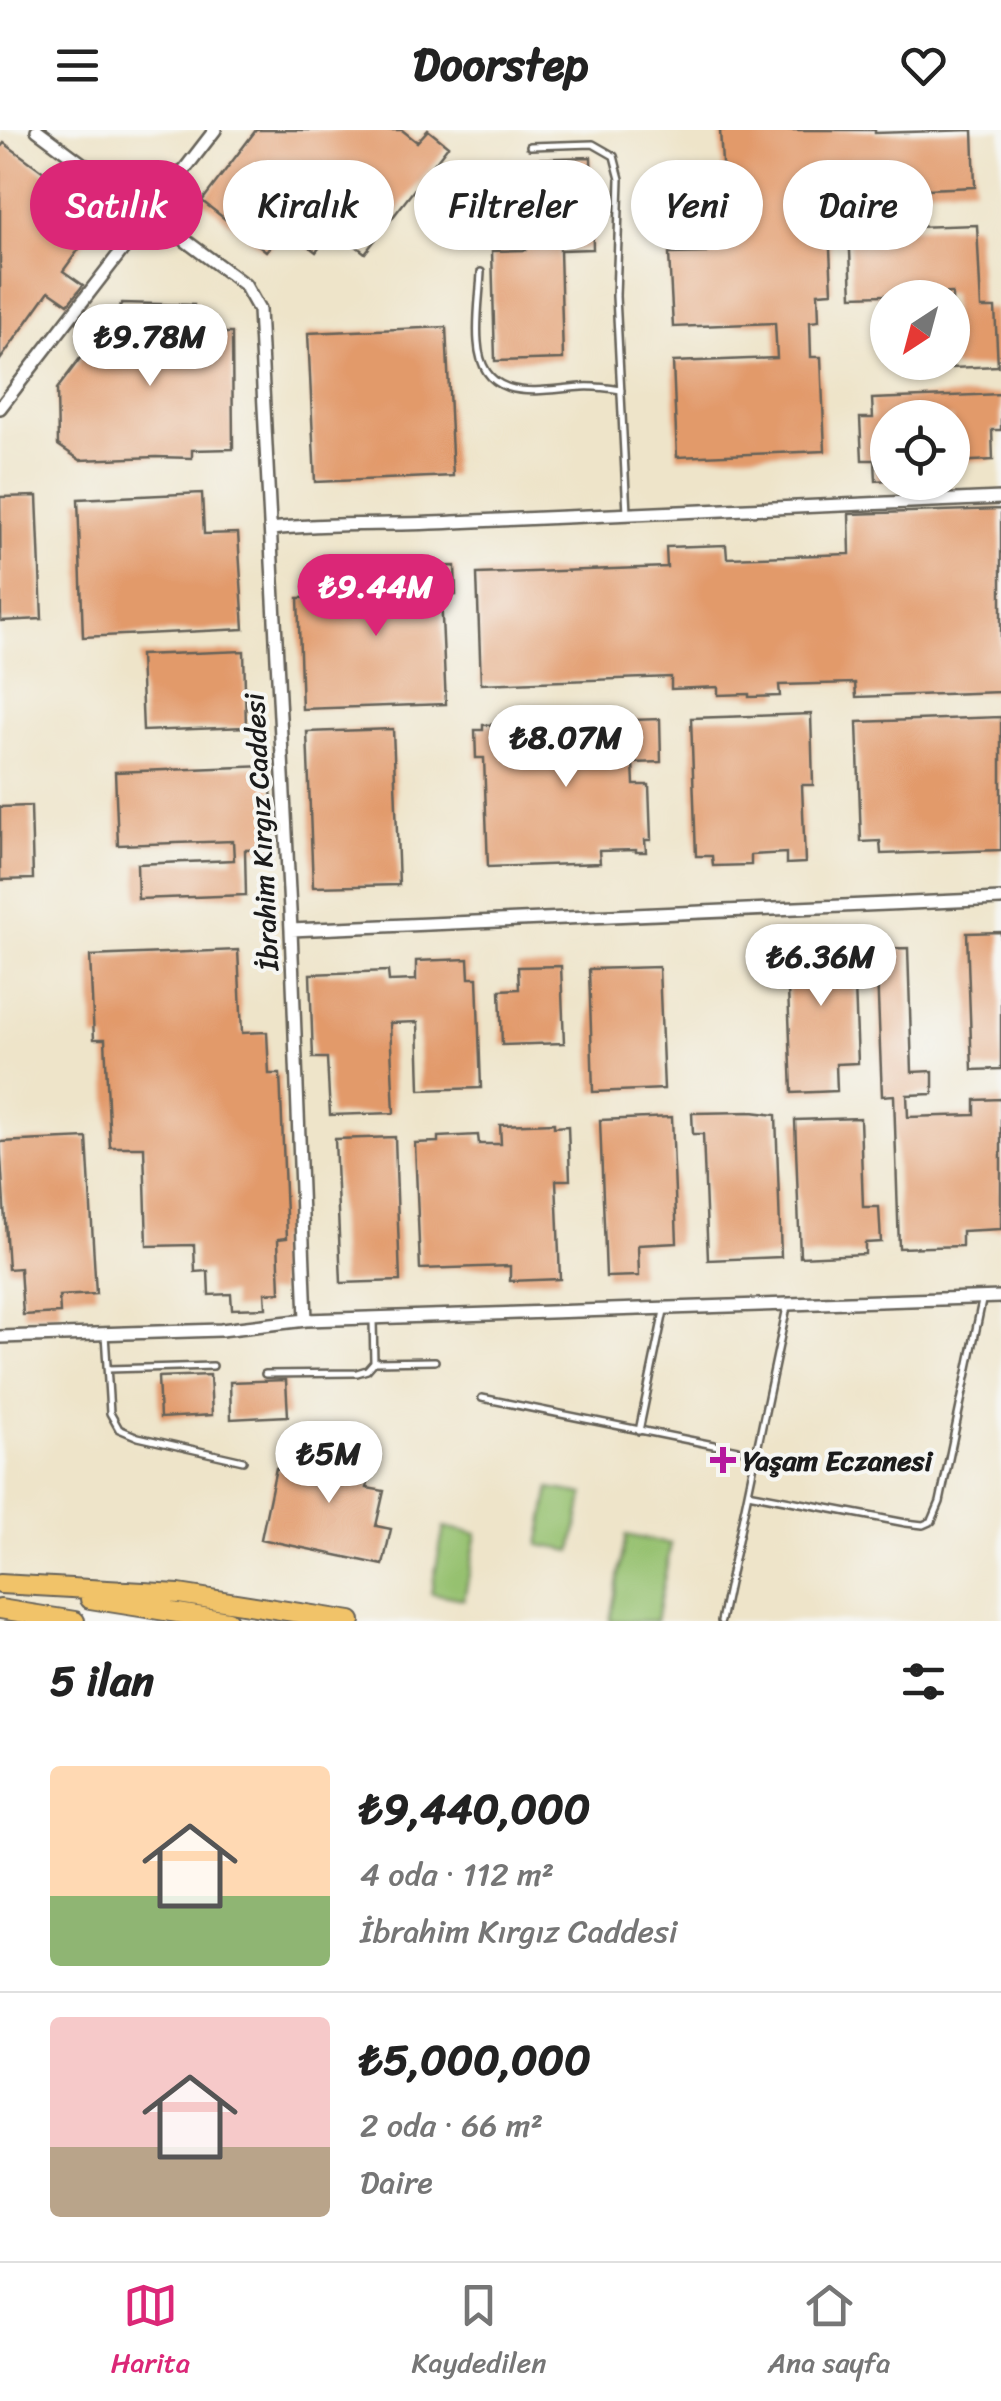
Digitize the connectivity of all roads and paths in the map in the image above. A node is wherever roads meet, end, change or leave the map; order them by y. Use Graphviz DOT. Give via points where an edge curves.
graph roads {
  1 [pos="37,130"];
  2 [pos="216,130"];
  3 [pos="530,146"];
  4 [pos="79,160"];
  5 [pos="192,160"];
  6 [pos="122,250"];
  7 [pos="200,250"];
  8 [pos="481,272"];
  9 [pos="621,390"];
  10 [pos="0,408"];
  11 [pos="1001,498"];
  12 [pos="626,513"];
  13 [pos="271,529"];
  14 [pos="1001,899"];
  15 [pos="292,930"];
  16 [pos="1001,1297"];
  17 [pos="982,1298"];
  18 [pos="788,1304"];
  19 [pos="664,1308"];
  20 [pos="373,1318"];
  21 [pos="306,1320"];
  22 [pos="105,1334"];
  23 [pos="0,1337"];
  24 [pos="435,1361"];
  25 [pos="374,1362"];
  26 [pos="213,1366"];
  27 [pos="108,1369"];
  28 [pos="265,1374"];
  29 [pos="482,1398"];
  30 [pos="640,1431"];
  31 [pos="738,1450"];
  32 [pos="243,1460"];
  33 [pos="748,1493"];
  34 [pos="0,1584"];
  35 [pos="0,1610"];
  36 [pos="44,1621"];
  37 [pos="75,1621"];
  38 [pos="228,1621"];
  39 [pos="350,1621"];
  40 [pos="721,1621"];
  1 -- 4 [label="street, İbrahim Kırgız Caddesi"];
  2 -- 5 [label="street"];
  3 -- 9 [label="lane" via="592,144 614,156 620,179"];
  6 -- 10 [label="street"];
  7 -- 13 [label="street, İbrahim Kırgız Caddesi" via="245,285 258,310"];
  8 -- 9 [label="lane" via="478,346 498,385 529,393 588,386"];
  9 -- 12 [label="lane"];
  11 -- 12 [label="street"];
  12 -- 13 [label="street"];
  13 -- 15 [label="street, İbrahim Kırgız Caddesi"];
  14 -- 15 [label="street"];
  15 -- 21 [label="street, İbrahim Kırgız Caddesi"];
  16 -- 17 [label="street"];
  17 -- 18 [label="street"];
  17 -- 33 [label="lane" via="932,1521 923,1525"];
  18 -- 19 [label="street"];
  18 -- 33 [label="lane"];
  19 -- 20 [label="street"];
  19 -- 30 [label="lane"];
  20 -- 21 [label="street"];
  20 -- 25 [label="lane"];
  21 -- 22 [label="street"];
  22 -- 23 [label="street"];
  22 -- 27 [label="lane"];
  24 -- 25 [label="lane"];
  25 -- 28 [label="lane" via="356,1373"];
  26 -- 27 [label="lane"];
  27 -- 32 [label="lane" via="110,1414 119,1429"];
  29 -- 30 [label="lane"];
  30 -- 31 [label="lane"];
  33 -- 40 [label="lane"];
  34 -- 38 [label="highway"];
  34 -- 39 [label="highway" via="180,1594"];
  35 -- 36 [label="highway"];
  35 -- 37 [label="highway"];
}
